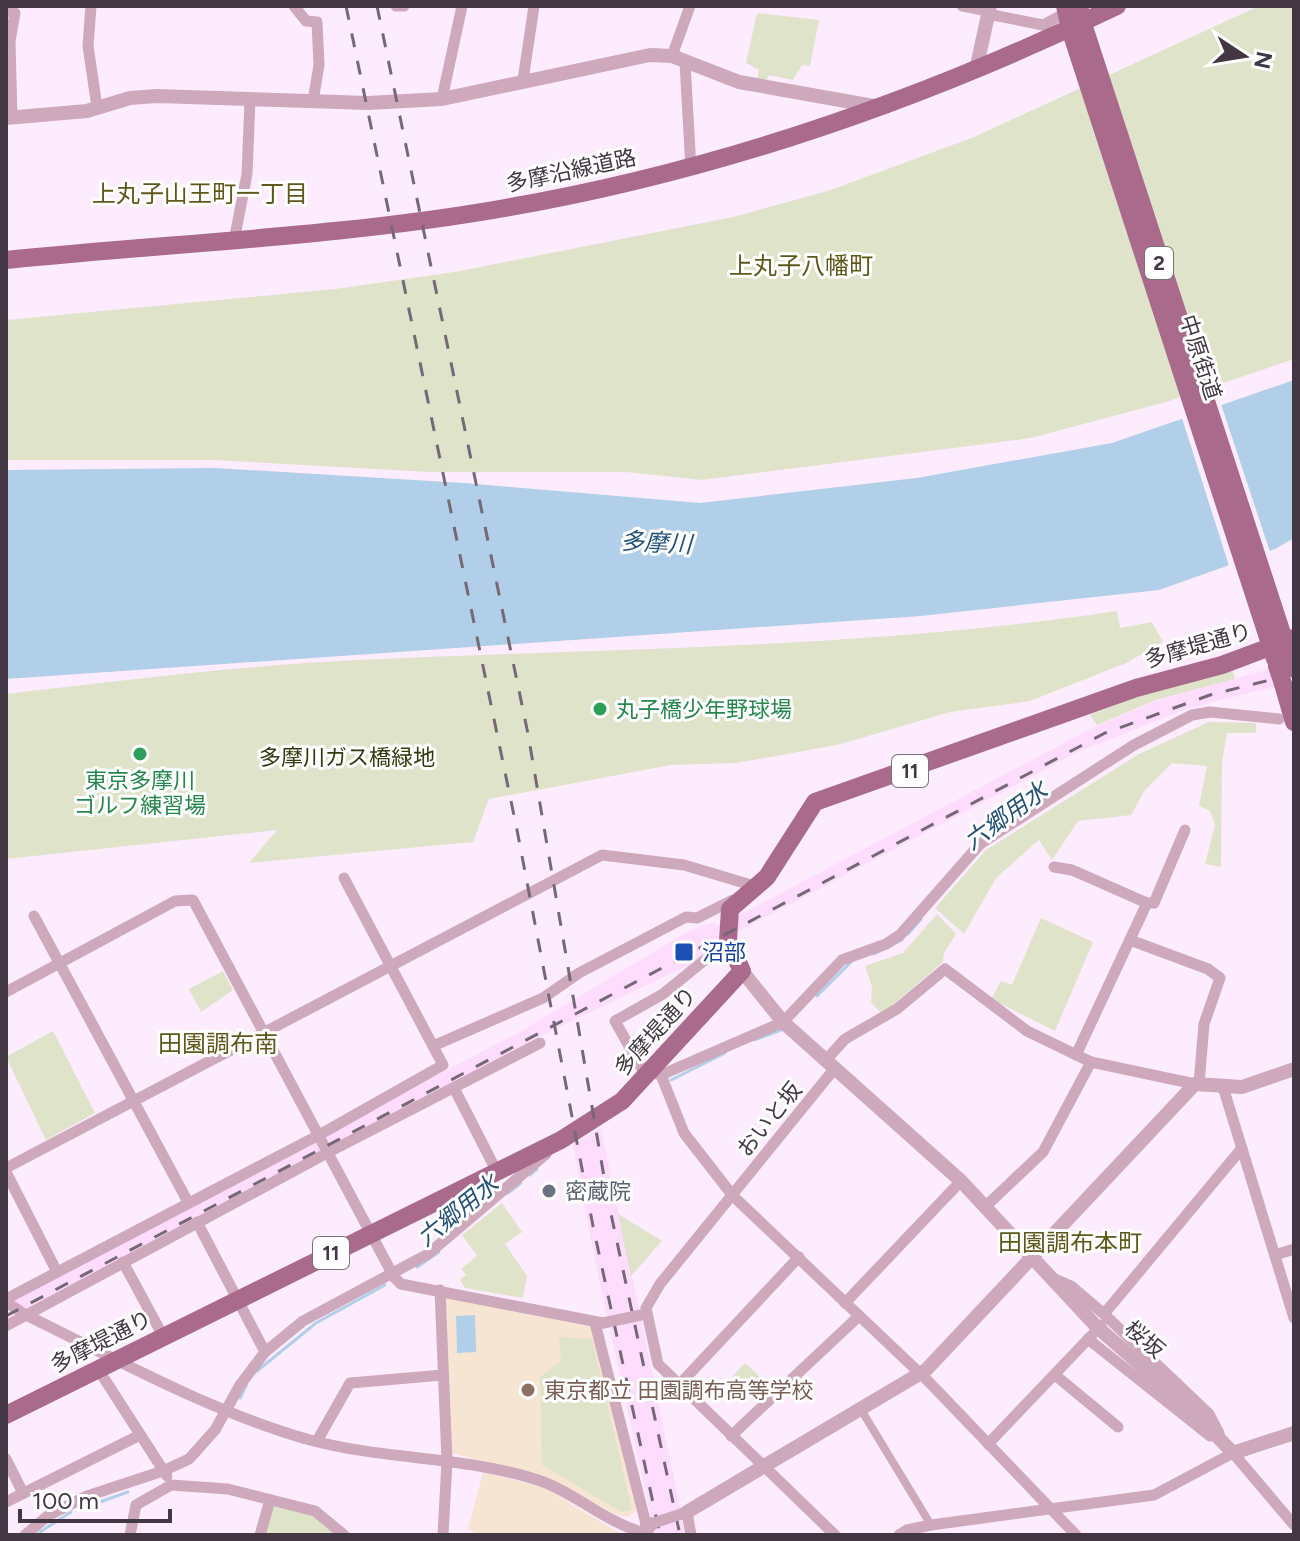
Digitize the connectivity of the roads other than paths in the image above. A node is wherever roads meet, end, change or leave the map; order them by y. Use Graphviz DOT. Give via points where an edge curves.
graph roads {
  1 [pos="91,6"];
  2 [pos="294,6"];
  3 [pos="396,6"];
  4 [pos="404,6"];
  5 [pos="462,6"];
  6 [pos="534,6"];
  7 [pos="690,6"];
  8 [pos="962,6"];
  9 [pos="1078,6"];
  10 [pos="1117,6"];
  11 [pos="989,10"];
  12 [pos="6,11"];
  13 [pos="1067,30"];
  14 [pos="679,60"];
  15 [pos="976,70"];
  16 [pos="523,80"];
  17 [pos="442,99"];
  18 [pos="250,100"];
  19 [pos="313,101"];
  20 [pos="97,107"];
  21 [pos="882,107"];
  22 [pos="9,118"];
  23 [pos="691,169"];
  24 [pos="234,241"];
  25 [pos="6,260"];
  26 [pos="1282,652"];
  27 [pos="1287,720"];
  28 [pos="1185,830"];
  29 [pos="1054,867"];
  30 [pos="344,878"];
  31 [pos="758,887"];
  32 [pos="741,901"];
  33 [pos="1147,903"];
  34 [pos="34,916"];
  35 [pos="1130,940"];
  36 [pos="728,941"];
  37 [pos="60,963"];
  38 [pos="389,966"];
  39 [pos="742,971"];
  40 [pos="6,992"];
  41 [pos="783,1022"];
  42 [pos="265,1032"];
  43 [pos="540,1043"];
  44 [pos="433,1046"];
  45 [pos="1076,1055"];
  46 [pos="1091,1062"];
  47 [pos="831,1064"];
  48 [pos="1294,1069"];
  49 [pos="655,1073"];
  50 [pos="1197,1084"];
  51 [pos="1223,1087"];
  52 [pos="454,1088"];
  53 [pos="134,1101"];
  54 [pos="319,1135"];
  55 [pos="561,1140"];
  56 [pos="1242,1148"];
  57 [pos="329,1152"];
  58 [pos="6,1170"];
  59 [pos="496,1170"];
  60 [pos="961,1181"];
  61 [pos="733,1196"];
  62 [pos="188,1202"];
  63 [pos="986,1206"];
  64 [pos="197,1222"];
  65 [pos="370,1232"];
  66 [pos="1294,1249"];
  67 [pos="1275,1255"];
  68 [pos="1030,1256"];
  69 [pos="799,1257"];
  70 [pos="123,1262"];
  71 [pos="391,1271"];
  72 [pos="57,1272"];
  73 [pos="1048,1276"];
  74 [pos="440,1290"];
  75 [pos="238,1299"];
  76 [pos="6,1300"];
  77 [pos="845,1303"];
  78 [pos="26,1315"];
  79 [pos="644,1315"];
  80 [pos="859,1316"];
  81 [pos="1294,1318"];
  82 [pos="599,1323"];
  83 [pos="6,1326"];
  84 [pos="1097,1328"];
  85 [pos="163,1336"];
  86 [pos="265,1352"];
  87 [pos="118,1360"];
  88 [pos="98,1369"];
  89 [pos="920,1374"];
  90 [pos="443,1375"];
  91 [pos="1055,1375"];
  92 [pos="679,1385"];
  93 [pos="860,1408"];
  94 [pos="227,1411"];
  95 [pos="6,1415"];
  96 [pos="1118,1427"];
  97 [pos="1294,1433"];
  98 [pos="138,1436"];
  99 [pos="731,1436"];
  100 [pos="317,1441"];
  101 [pos="988,1444"];
  102 [pos="1229,1449"];
  103 [pos="6,1459"];
  104 [pos="447,1461"];
  105 [pos="763,1468"];
  106 [pos="163,1471"];
  107 [pos="171,1485"];
  108 [pos="23,1493"];
  109 [pos="270,1500"];
  110 [pos="6,1502"];
  111 [pos="1053,1510"];
  112 [pos="684,1513"];
  113 [pos="931,1525"];
  114 [pos="1294,1525"];
  115 [pos="645,1530"];
  116 [pos="25,1535"];
  117 [pos="130,1535"];
  118 [pos="260,1535"];
  119 [pos="344,1535"];
  120 [pos="443,1535"];
  121 [pos="691,1535"];
  122 [pos="835,1535"];
  123 [pos="899,1535"];
  124 [pos="1076,1535"];
  1 -- 20 [label="street" via="88,46"];
  2 -- 19 [label="street" via="306,21 317,22 319,65"];
  3 -- 4 [label="street"];
  5 -- 17 [label="street"];
  6 -- 16 [label="street"];
  7 -- 14 [label="street"];
  8 -- 11 [label="street"];
  9 -- 13 [label="main road, 中原街道 / 2, bridge"];
  10 -- 13 [label="main road, 多摩沿線道路"];
  11 -- 13 [label="street"];
  11 -- 15 [label="street"];
  12 -- 22 [label="street" via="15,13"];
  13 -- 15 [label="main road, 多摩沿線道路"];
  13 -- 26 [label="main road, 中原街道 / 2"];
  14 -- 16 [label="street" via="622,58"];
  14 -- 21 [label="street" via="739,82"];
  14 -- 23 [label="street"];
  15 -- 21 [label="main road, 多摩沿線道路"];
  16 -- 17 [label="street"];
  17 -- 19 [label="street"];
  18 -- 19 [label="street"];
  18 -- 20 [label="street" via="157,96"];
  18 -- 24 [label="street" via="247,174"];
  20 -- 22 [label="street"];
  21 -- 23 [label="main road, 多摩沿線道路"];
  23 -- 24 [label="main road, 多摩沿線道路" via="477,213"];
  24 -- 25 [label="main road, 多摩沿線道路"];
  26 -- 27 [label="main road, 中原街道 / 2"];
  26 -- 31 [label="main road, 多摩堤通り / 11" via="1136,688 815,802"];
  27 -- 41 [label="street" via="1210,712 1192,715 1134,745 980,844 900,935 842,960"];
  28 -- 33 [label="street" via="1154,903"];
  29 -- 33 [label="street"];
  30 -- 38 [label="street"];
  31 -- 32 [label="main road, 多摩堤通り / 11"];
  31 -- 38 [label="street" via="684,865 602,855"];
  32 -- 36 [label="main road, 多摩堤通り / 11" via="728,914"];
  32 -- 44 [label="street" via="697,918 686,917 579,973 543,998"];
  33 -- 35 [label="street"];
  34 -- 37 [label="street"];
  35 -- 45 [label="street"];
  35 -- 50 [label="street" via="1220,978 1204,1024"];
  36 -- 39 [label="main road"];
  36 -- 49 [label="street" via="663,994 615,1021 642,1069"];
  37 -- 40 [label="street"];
  37 -- 42 [label="street" via="175,901 190,900"];
  37 -- 53 [label="street"];
  38 -- 42 [label="street"];
  38 -- 44 [label="street"];
  39 -- 41 [label="street, 桜坂"];
  39 -- 49 [label="main road, 多摩堤通り / 11"];
  41 -- 47 [label="street, 桜坂"];
  41 -- 49 [label="street"];
  42 -- 53 [label="street"];
  42 -- 54 [label="street"];
  43 -- 52 [label="street"];
  44 -- 54 [label="street" via="443,1065"];
  45 -- 46 [label="street"];
  45 -- 47 [label="street, おいと坂" via="1027,1031 945,969 897,1009 845,1039"];
  46 -- 50 [label="street"];
  46 -- 63 [label="street" via="1043,1152"];
  47 -- 60 [label="street, 桜坂"];
  47 -- 61 [label="street, おいと坂"];
  48 -- 51 [label="street" via="1257,1084"];
  49 -- 55 [label="main road, 多摩堤通り / 11"];
  49 -- 61 [label="street" via="684,1133"];
  50 -- 51 [label="street"];
  50 -- 68 [label="street"];
  51 -- 56 [label="street"];
  52 -- 57 [label="street"];
  52 -- 59 [label="street"];
  53 -- 58 [label="street"];
  53 -- 62 [label="street"];
  54 -- 57 [label="street"];
  54 -- 62 [label="street"];
  55 -- 59 [label="main road, 多摩堤通り / 11"];
  55 -- 71 [label="street" via="428,1254"];
  56 -- 67 [label="street"];
  56 -- 84 [label="street"];
  57 -- 64 [label="street"];
  57 -- 65 [label="street"];
  58 -- 72 [label="street"];
  59 -- 65 [label="main road, 多摩堤通り / 11"];
  60 -- 63 [label="street, 桜坂"];
  60 -- 77 [label="street"];
  61 -- 69 [label="street"];
  61 -- 79 [label="street, おいと坂" via="660,1284"];
  62 -- 72 [label="street"];
  63 -- 68 [label="street, 桜坂"];
  64 -- 70 [label="street"];
  64 -- 75 [label="street"];
  65 -- 71 [label="street"];
  65 -- 75 [label="main road, 多摩堤通り / 11"];
  66 -- 67 [label="street"];
  67 -- 81 [label="street"];
  68 -- 73 [label="street, 桜坂"];
  68 -- 89 [label="street"];
  69 -- 77 [label="street"];
  69 -- 92 [label="street"];
  70 -- 78 [label="street"];
  70 -- 85 [label="street"];
  71 -- 74 [label="street" via="401,1284"];
  71 -- 86 [label="street" via="303,1321"];
  72 -- 76 [label="street"];
  73 -- 84 [label="street" via="1071,1286"];
  73 -- 102 [label="street, 桜坂"];
  74 -- 82 [label="street"];
  74 -- 90 [label="street"];
  75 -- 85 [label="main road, 多摩堤通り / 11"];
  75 -- 86 [label="street"];
  76 -- 78 [label="street"];
  77 -- 80 [label="street"];
  78 -- 83 [label="street"];
  78 -- 87 [label="street"];
  79 -- 82 [label="street, bridge"];
  79 -- 92 [label="street" via="658,1364"];
  80 -- 89 [label="street"];
  80 -- 99 [label="street"];
  82 -- 115 [label="street"];
  84 -- 91 [label="street"];
  84 -- 102 [label="street"];
  84 -- 102 [label="street" via="1209,1414"];
  85 -- 87 [label="main road, 多摩堤通り / 11"];
  86 -- 94 [label="street"];
  87 -- 88 [label="main road, 多摩堤通り / 11"];
  87 -- 94 [label="street"];
  88 -- 95 [label="main road, 多摩堤通り / 11"];
  88 -- 98 [label="street"];
  89 -- 93 [label="street"];
  89 -- 101 [label="street"];
  90 -- 100 [label="street" via="350,1383"];
  90 -- 104 [label="street"];
  91 -- 96 [label="street"];
  91 -- 101 [label="street"];
  92 -- 99 [label="street"];
  93 -- 105 [label="street"];
  93 -- 113 [label="street"];
  94 -- 100 [label="street"];
  94 -- 106 [label="street" via="189,1459"];
  97 -- 102 [label="street"];
  98 -- 106 [label="street"];
  98 -- 108 [label="street"];
  99 -- 105 [label="street"];
  100 -- 104 [label="street"];
  101 -- 111 [label="street"];
  102 -- 111 [label="street" via="1154,1495"];
  102 -- 114 [label="street"];
  103 -- 108 [label="street"];
  104 -- 115 [label="street" via="540,1480 611,1522"];
  104 -- 120 [label="street"];
  105 -- 112 [label="street"];
  105 -- 122 [label="street"];
  106 -- 107 [label="street"];
  106 -- 116 [label="street" via="87,1496 49,1515"];
  107 -- 109 [label="street" via="228,1489"];
  107 -- 117 [label="street" via="136,1505"];
  108 -- 110 [label="street"];
  109 -- 118 [label="street"];
  109 -- 119 [label="street" via="315,1511"];
  111 -- 113 [label="street"];
  111 -- 124 [label="street"];
  112 -- 115 [label="street, bridge"];
  112 -- 121 [label="street"];
  113 -- 123 [label="street"];
}
